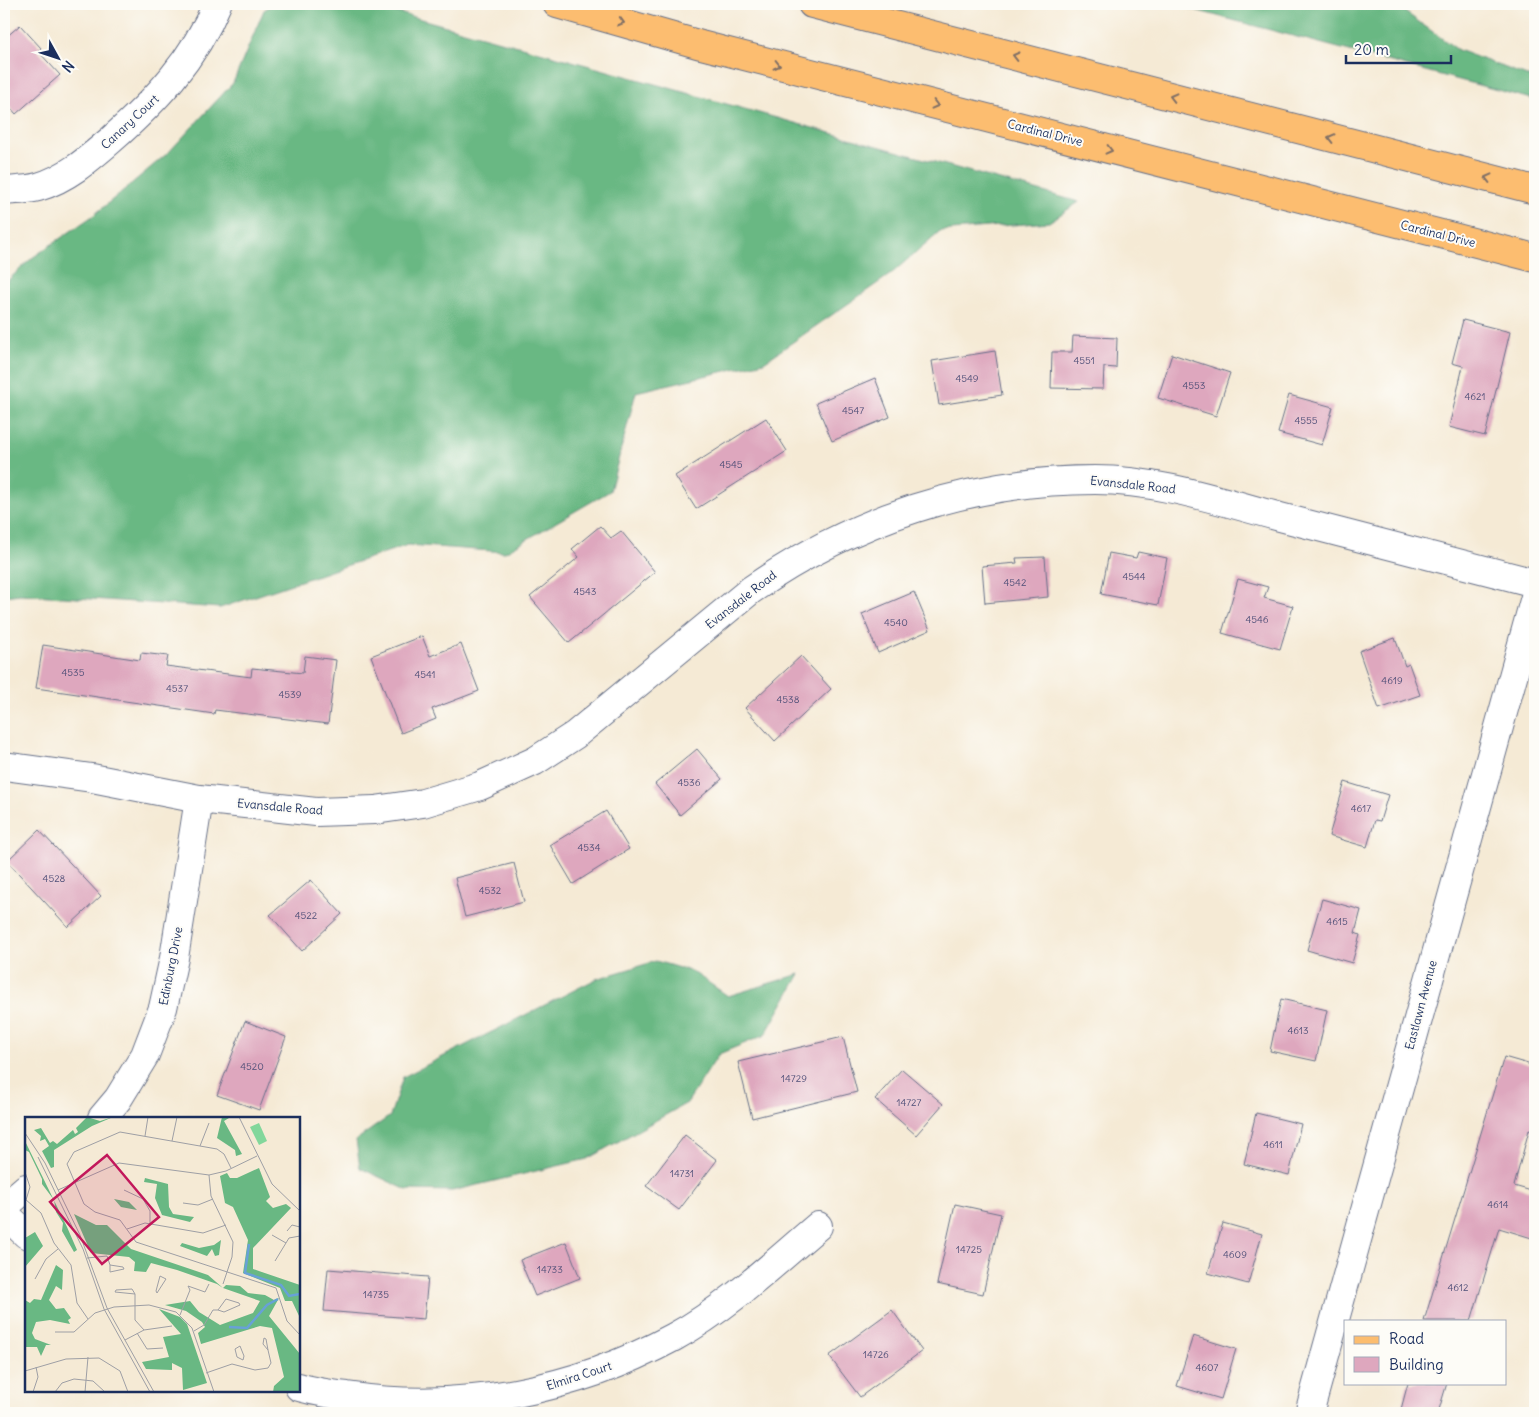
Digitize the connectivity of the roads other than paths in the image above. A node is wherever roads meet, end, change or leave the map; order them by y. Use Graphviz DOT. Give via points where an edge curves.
graph roads {
  1 [pos="217,4"];
  2 [pos="557,4"];
  3 [pos="812,4"];
  4 [pos="1535,190"];
  5 [pos="4,191"];
  6 [pos="1535,258"];
  7 [pos="1535,583"];
  8 [pos="1535,597"];
  9 [pos="4,766"];
  10 [pos="199,799"];
  11 [pos="103,1117"];
  12 [pos="25,1189"];
  13 [pos="4,1207"];
  14 [pos="4,1213"];
  15 [pos="818,1226"];
  16 [pos="25,1233"];
  17 [pos="300,1387"];
  18 [pos="1308,1413"];
  1 -- 5 [label="street, Canary Court" via="194,51 175,76 148,108 105,146 65,176 37,187"];
  2 -- 6 [label="main road, Cardinal Drive, one-way" via="711,48"];
  4 -- 3 [label="main road, one-way"];
  7 -- 10 [label="street, Evansdale Road" via="1170,488 1096,480 1005,486 970,492 893,514 843,534 751,590 575,735 535,761 480,786 423,803 375,810 316,812"];
  8 -- 18 [label="street, Eastlawn Avenue"];
  9 -- 10 [label="street, Evansdale Road" via="92,778"];
  10 -- 11 [label="street, Edinburg Drive" via="163,1008 145,1055"];
  12 -- 13 [label="street"];
  14 -- 16 [label="street"];
  15 -- 17 [label="street, Elmira Court" via="728,1302 674,1336 616,1364 555,1386 505,1396 440,1403 376,1400"];
}
